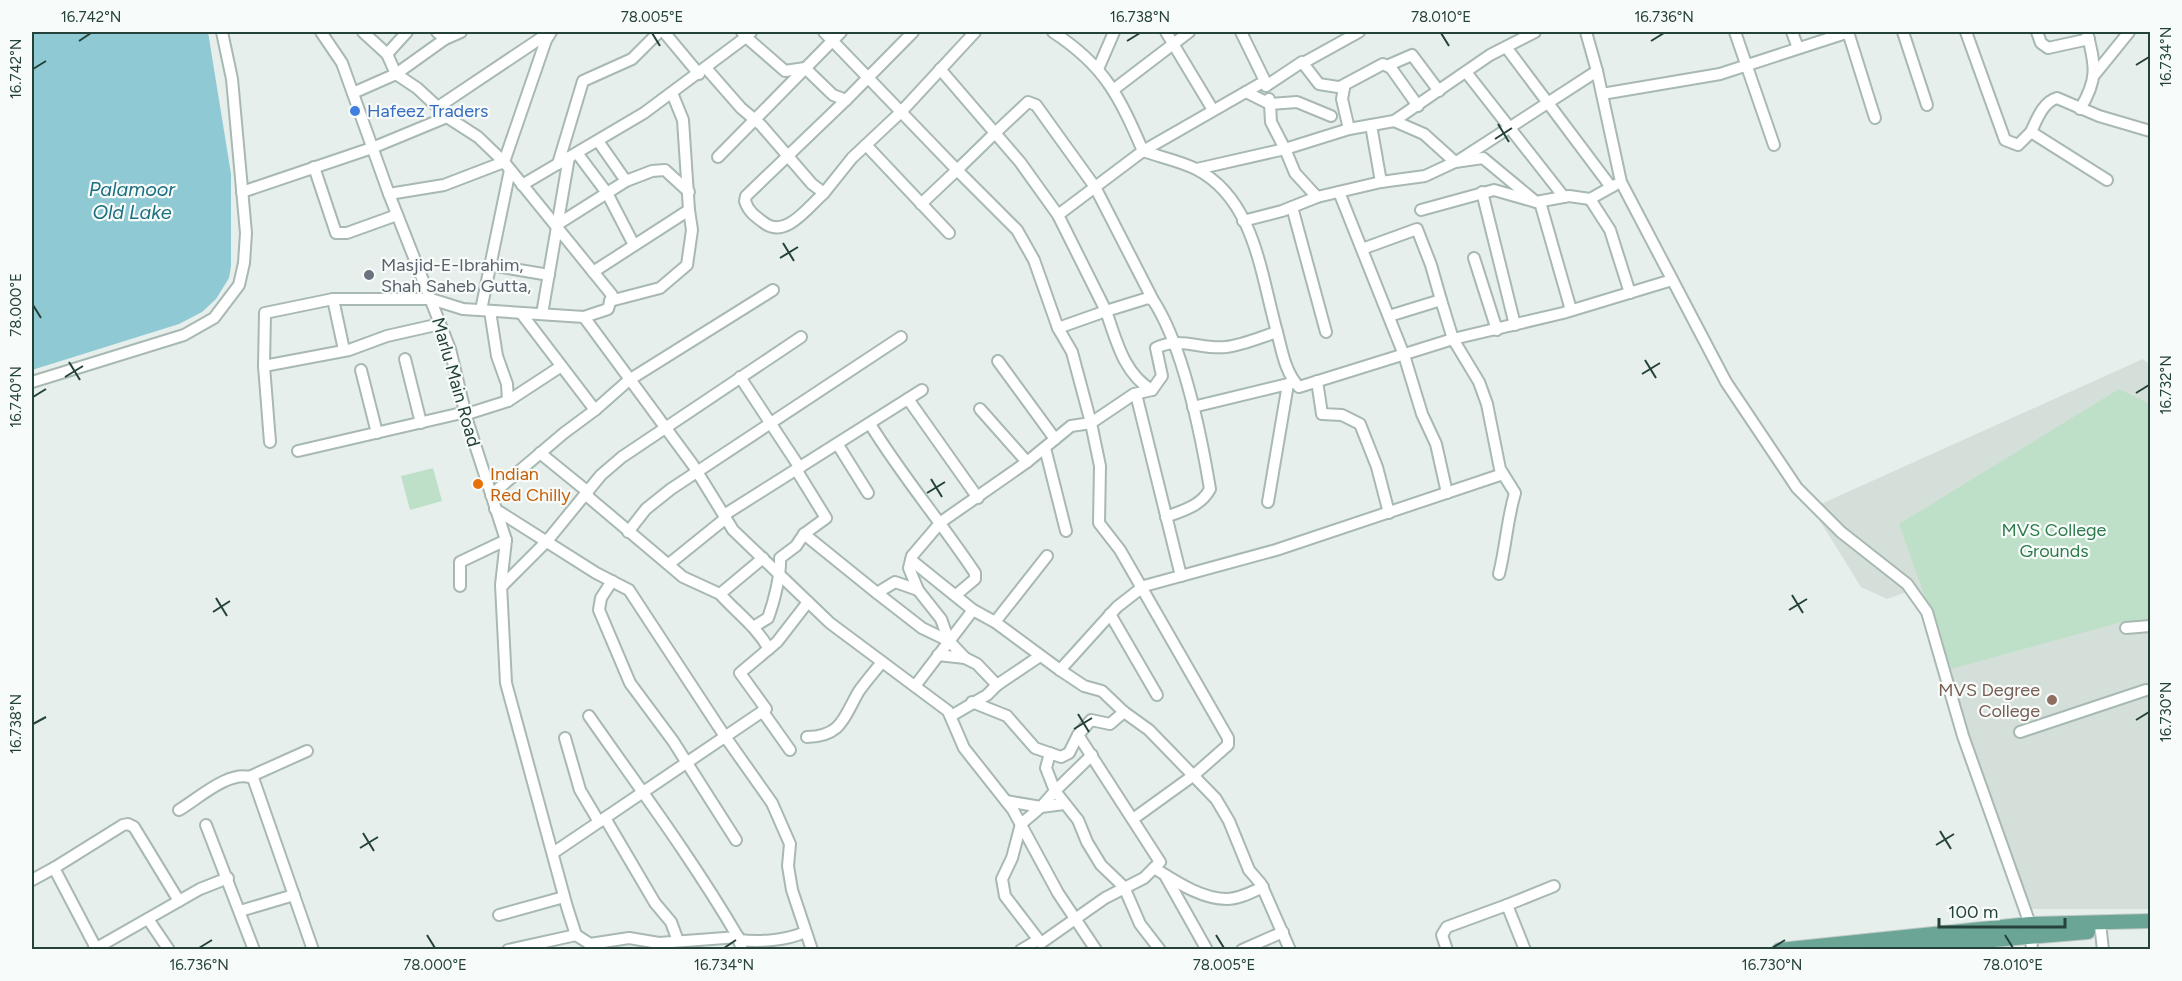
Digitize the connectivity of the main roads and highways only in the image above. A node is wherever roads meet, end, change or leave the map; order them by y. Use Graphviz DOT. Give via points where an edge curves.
graph roads {
  1 [pos="2151,921"];
  2 [pos="2100,927"];
  3 [pos="2151,930"];
  4 [pos="2031,936"];
  5 [pos="2004,944"];
  6 [pos="1850,945"];
  7 [pos="1912,948"];
  8 [pos="1779,950"];
  9 [pos="1876,950"];
  1 -- 2 [label="main road"];
  2 -- 3 [label="main road"];
  2 -- 4 [label="main road"];
  4 -- 5 [label="main road"];
  4 -- 6 [label="main road"];
  5 -- 7 [label="main road"];
  6 -- 8 [label="main road"];
  7 -- 9 [label="main road"];
}
